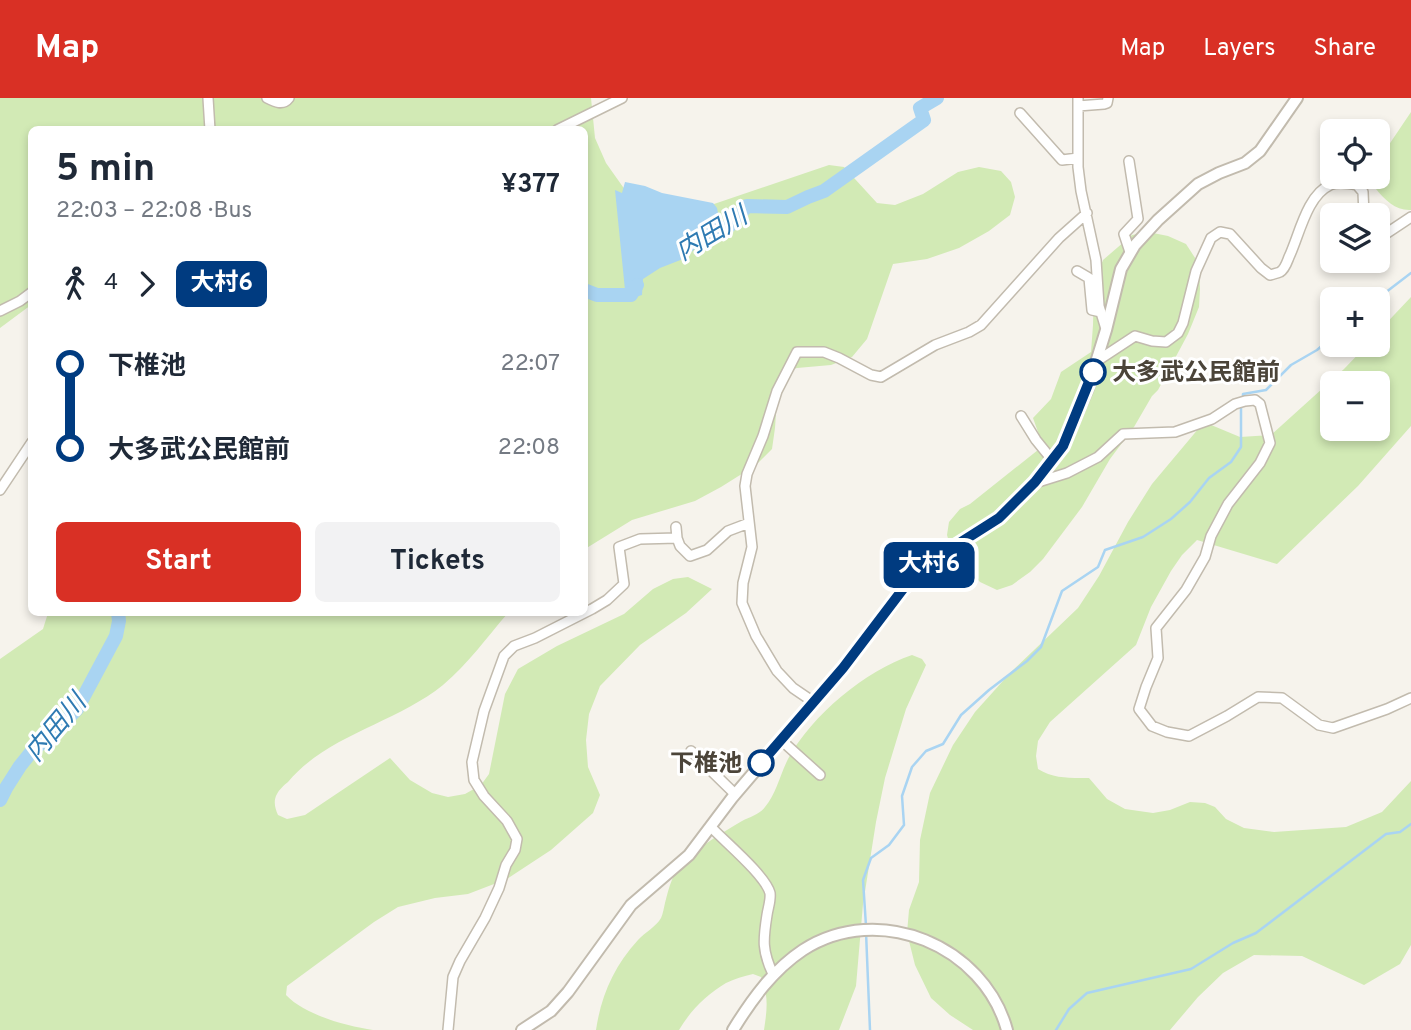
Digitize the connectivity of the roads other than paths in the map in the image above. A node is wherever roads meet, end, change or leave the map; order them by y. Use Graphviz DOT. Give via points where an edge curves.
graph roads {
  1 [pos="208,98"];
  2 [pos="267,98"];
  3 [pos="289,98"];
  4 [pos="622,98"];
  5 [pos="1108,98"];
  6 [pos="1297,98"];
  7 [pos="1082,102"];
  8 [pos="1020,113"];
  9 [pos="210,126"];
  10 [pos="565,126"];
  11 [pos="1078,158"];
  12 [pos="1129,161"];
  13 [pos="1363,203"];
  14 [pos="1087,213"];
  15 [pos="1411,217"];
  16 [pos="1390,231"];
  17 [pos="1130,252"];
  18 [pos="1077,271"];
  19 [pos="28,295"];
  20 [pos="0,311"];
  21 [pos="1101,312"];
  22 [pos="1106,330"];
  23 [pos="1097,360"];
  24 [pos="1021,416"];
  25 [pos="28,448"];
  26 [pos="1053,461"];
  27 [pos="1035,482"];
  28 [pos="0,490"];
  29 [pos="749,523"];
  30 [pos="676,527"];
  31 [pos="677,538"];
  32 [pos="588,611"];
  33 [pos="578,616"];
  34 [pos="1411,698"];
  35 [pos="815,703"];
  36 [pos="781,740"];
  37 [pos="691,751"];
  38 [pos="820,775"];
  39 [pos="735,794"];
  40 [pos="711,827"];
  41 [pos="773,974"];
  42 [pos="448,1030"];
  43 [pos="522,1030"];
  44 [pos="733,1030"];
  45 [pos="1007,1030"];
  1 -- 9 [label="street"];
  2 -- 3 [label="street" via="278,103"];
  4 -- 10 [label="street"];
  5 -- 7 [label="street" via="1104,104"];
  6 -- 17 [label="street" via="1260,150 1245,163 1198,184"];
  7 -- 11 [label="street"];
  8 -- 11 [label="street" via="1062,160"];
  11 -- 14 [label="street"];
  12 -- 17 [label="street" via="1138,219 1124,234"];
  13 -- 23 [label="street" via="1357,185 1332,183 1321,190 1306,212 1283,269 1270,275 1230,234 1220,232 1211,238 1196,271 1178,333 1166,342 1135,336"];
  14 -- 21 [label="street"];
  14 -- 29 [label="street" via="981,325 881,377 824,352 797,352 777,391 747,474"];
  15 -- 16 [label="street"];
  17 -- 22 [label="street" via="1121,269"];
  18 -- 21 [label="street" via="1089,278 1092,310"];
  19 -- 20 [label="street"];
  21 -- 22 [label="street"];
  22 -- 23 [label="street"];
  23 -- 26 [label="street" via="1076,417"];
  24 -- 26 [label="street"];
  25 -- 28 [label="street"];
  26 -- 27 [label="street"];
  27 -- 34 [label="street" via="1098,457 1124,434 1175,432 1255,400 1270,443 1228,504 1186,590 1156,628 1158,658 1139,709 1152,726 1189,736 1258,697 1282,698 1333,729"];
  27 -- 35 [label="street" via="999,518 947,551 903,589"];
  29 -- 31 [label="street" via="690,556"];
  29 -- 35 [label="street" via="752,547 741,603 777,671"];
  30 -- 31 [label="street"];
  31 -- 32 [label="street" via="640,539 619,547 624,584"];
  33 -- 42 [label="street" via="514,646 504,656 484,711 472,762 474,780 517,839 499,888 453,977"];
  35 -- 36 [label="street"];
  36 -- 38 [label="street"];
  36 -- 39 [label="street"];
  37 -- 39 [label="street"];
  39 -- 40 [label="street"];
  40 -- 41 [label="street" via="764,879 770,898 765,958"];
  40 -- 43 [label="street" via="689,855 631,905 551,1011"];
  41 -- 44 [label="street"];
  41 -- 45 [label="street" via="821,940 868,930 897,932 925,939 970,968 992,995"];
}
